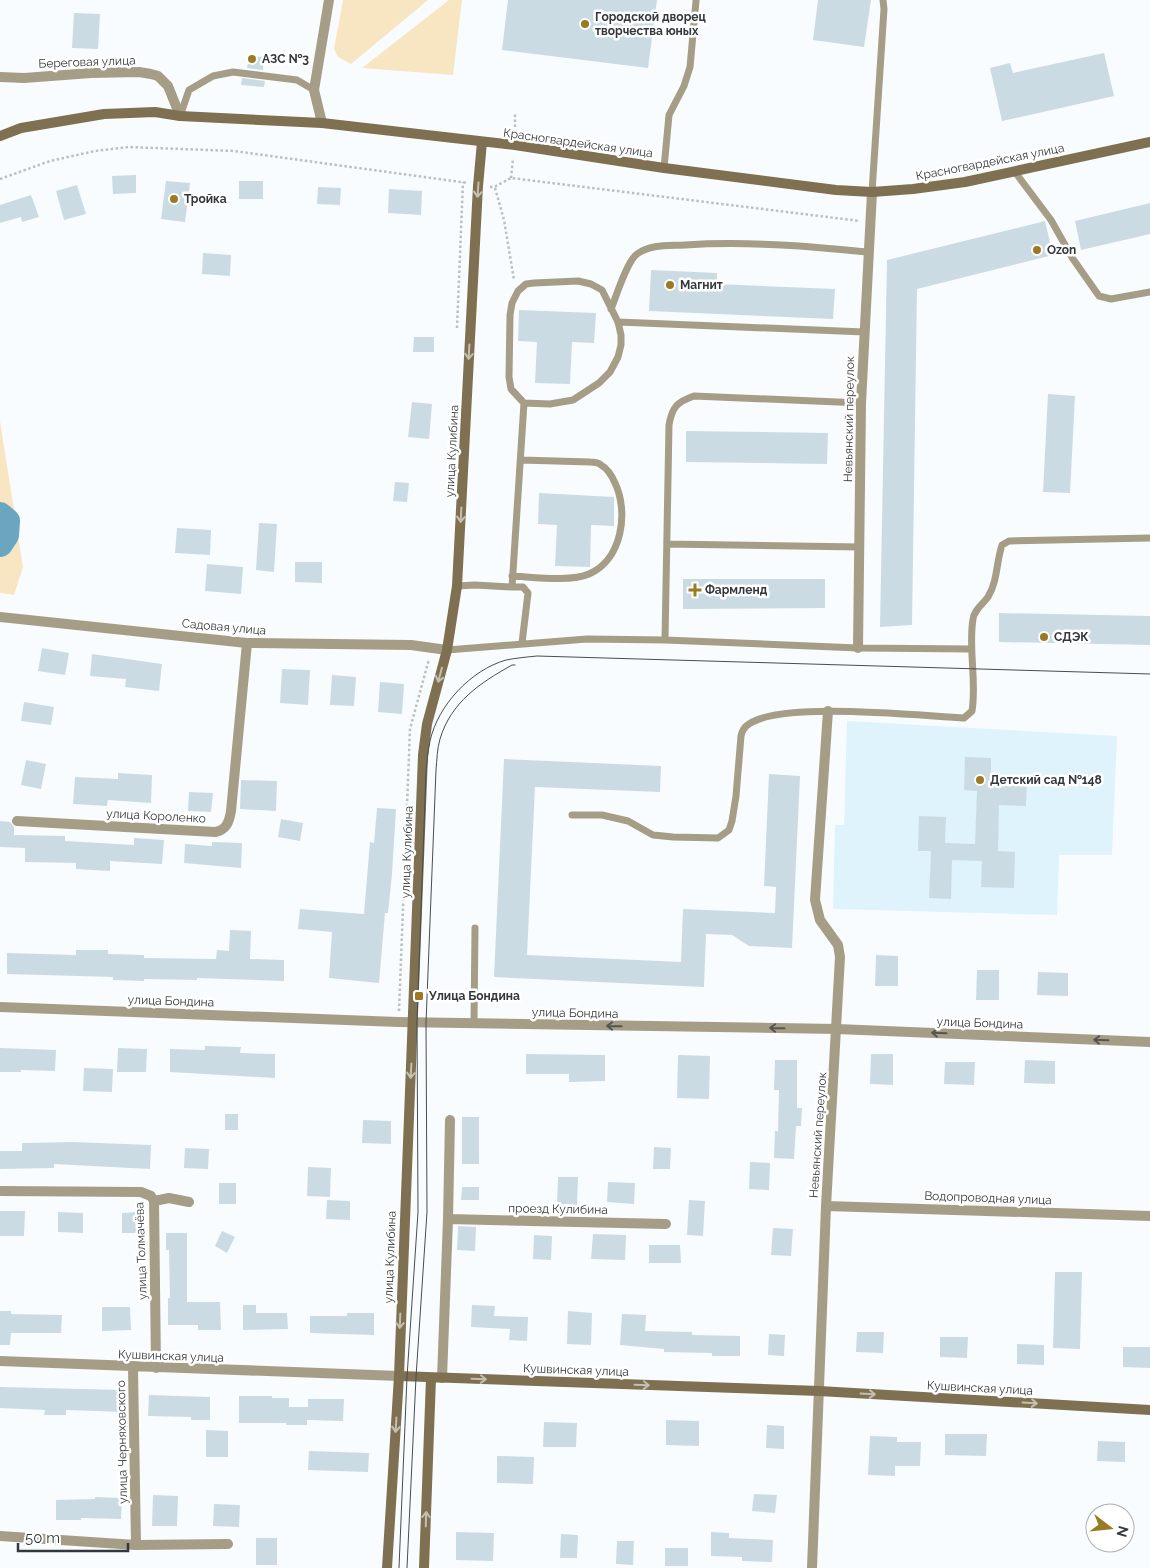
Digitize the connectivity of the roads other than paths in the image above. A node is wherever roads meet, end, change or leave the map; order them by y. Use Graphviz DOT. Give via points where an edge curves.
graph roads {
  1 [pos="328,0"];
  2 [pos="883,0"];
  3 [pos="696,1"];
  4 [pos="0,77"];
  5 [pos="314,90"];
  6 [pos="180,116"];
  7 [pos="322,123"];
  8 [pos="0,136"];
  9 [pos="482,142"];
  10 [pos="1150,142"];
  11 [pos="664,168"];
  12 [pos="1015,172"];
  13 [pos="872,192"];
  14 [pos="868,252"];
  15 [pos="1150,292"];
  16 [pos="612,309"];
  17 [pos="618,322"];
  18 [pos="864,332"];
  19 [pos="524,403"];
  20 [pos="861,403"];
  21 [pos="521,460"];
  22 [pos="1150,538"];
  23 [pos="667,544"];
  24 [pos="860,547"];
  25 [pos="512,576"];
  26 [pos="457,586"];
  27 [pos="512,587"];
  28 [pos="0,617"];
  29 [pos="665,640"];
  30 [pos="247,643"];
  31 [pos="522,643"];
  32 [pos="858,648"];
  33 [pos="970,649"];
  34 [pos="447,650"];
  35 [pos="828,711"];
  36 [pos="572,816"];
  37 [pos="17,821"];
  38 [pos="475,928"];
  39 [pos="0,1007"];
  40 [pos="413,1022"];
  41 [pos="474,1023"];
  42 [pos="837,1029"];
  43 [pos="1150,1042"];
  44 [pos="450,1120"];
  45 [pos="0,1191"];
  46 [pos="154,1201"];
  47 [pos="189,1202"];
  48 [pos="826,1206"];
  49 [pos="1150,1216"];
  50 [pos="448,1219"];
  51 [pos="666,1224"];
  52 [pos="0,1361"];
  53 [pos="133,1368"];
  54 [pos="156,1368"];
  55 [pos="399,1376"];
  56 [pos="431,1378"];
  57 [pos="442,1378"];
  58 [pos="819,1391"];
  59 [pos="1150,1410"];
  60 [pos="0,1536"];
  61 [pos="228,1544"];
  62 [pos="136,1545"];
  63 [pos="387,1568"];
  64 [pos="424,1568"];
  65 [pos="812,1568"];
  1 -- 5 [label="street"];
  2 -- 13 [label="lane"];
  3 -- 11 [label="lane" via="690,67 669,115"];
  4 -- 6 [label="street, Береговая улица" via="151,74 168,86"];
  5 -- 6 [label="lane" via="297,80 233,72 212,76 189,90"];
  5 -- 7 [label="street"];
  6 -- 7 [label="main road, Красногвардейская улица"];
  6 -- 8 [label="main road, Красногвардейская улица" via="155,112 104,114 21,128"];
  7 -- 9 [label="main road, Красногвардейская улица"];
  9 -- 11 [label="main road, Красногвардейская улица"];
  9 -- 26 [label="main road, улица Кулибина, one-way"];
  10 -- 12 [label="main road, Красногвардейская улица"];
  11 -- 13 [label="main road, Красногвардейская улица"];
  12 -- 13 [label="main road, Красногвардейская улица" via="913,190"];
  12 -- 15 [label="lane" via="1051,220 1099,296 1111,299"];
  13 -- 14 [label="street, Невьянский переулок"];
  14 -- 16 [label="lane" via="716,243 651,247 635,255"];
  14 -- 18 [label="street, Невьянский переулок"];
  16 -- 17 [label="lane"];
  16 -- 19 [label="lane" via="602,290 578,281 526,284 518,291 510,315 509,377 511,389"];
  17 -- 18 [label="lane"];
  17 -- 19 [label="lane" via="621,345 618,358 599,383 573,400 550,404"];
  18 -- 20 [label="street, Невьянский переулок"];
  19 -- 21 [label="lane"];
  20 -- 23 [label="lane" via="694,396 681,401 674,408 669,425"];
  20 -- 24 [label="street, Невьянский переулок"];
  21 -- 25 [label="lane"];
  21 -- 25 [label="lane" via="601,464 611,474 620,495 621,529 614,550 602,567 588,575 567,578"];
  22 -- 33 [label="lane" via="1009,540 1002,545 995,582 973,616"];
  23 -- 24 [label="lane"];
  23 -- 29 [label="lane"];
  24 -- 32 [label="street, Невьянский переулок"];
  25 -- 27 [label="lane"];
  26 -- 27 [label="lane"];
  26 -- 34 [label="main road, улица Кулибина"];
  27 -- 31 [label="lane" via="523,587 528,593"];
  28 -- 30 [label="street, Садовая улица"];
  29 -- 31 [label="lane" via="587,639"];
  29 -- 32 [label="lane"];
  30 -- 34 [label="street, Садовая улица" via="411,645"];
  30 -- 37 [label="street, улица Короленко" via="227,826 214,832"];
  31 -- 34 [label="lane"];
  32 -- 33 [label="lane"];
  33 -- 35 [label="lane" via="974,702 972,711 964,718"];
  34 -- 40 [label="main road, улица Кулибина, one-way" via="427,724 423,755"];
  35 -- 36 [label="lane" via="783,714 743,728 732,822 729,830 718,838 653,835 628,822 602,815"];
  35 -- 42 [label="street, Невьянский переулок" via="815,900 820,920 840,951"];
  38 -- 41 [label="lane"];
  39 -- 40 [label="street, улица Бондина"];
  40 -- 41 [label="street, улица Бондина"];
  40 -- 55 [label="main road, улица Кулибина, one-way"];
  42 -- 41 [label="street, улица Бондина, one-way"];
  43 -- 42 [label="street, улица Бондина, one-way"];
  42 -- 48 [label="street, Невьянский переулок"];
  44 -- 50 [label="street"];
  45 -- 46 [label="street, улица Толмачёва" via="141,1192"];
  46 -- 47 [label="street" via="169,1198"];
  46 -- 54 [label="street, улица Толмачёва"];
  48 -- 49 [label="street, Водопроводная улица"];
  48 -- 58 [label="street, Невьянский переулок"];
  50 -- 51 [label="street, проезд Кулибина"];
  50 -- 57 [label="street"];
  52 -- 53 [label="street, Кушвинская улица"];
  53 -- 54 [label="street, Кушвинская улица"];
  53 -- 62 [label="street, улица Черняховского"];
  54 -- 55 [label="street, Кушвинская улица"];
  55 -- 56 [label="main road, Кушвинская улица"];
  55 -- 63 [label="main road, улица Кулибина, one-way"];
  56 -- 57 [label="main road, Кушвинская улица"];
  64 -- 56 [label="main road, one-way"];
  57 -- 58 [label="main road, Кушвинская улица, one-way"];
  58 -- 59 [label="main road, Кушвинская улица, one-way"];
  58 -- 65 [label="street, Невьянский переулок"];
  60 -- 62 [label="street"];
  61 -- 62 [label="street"];
}
